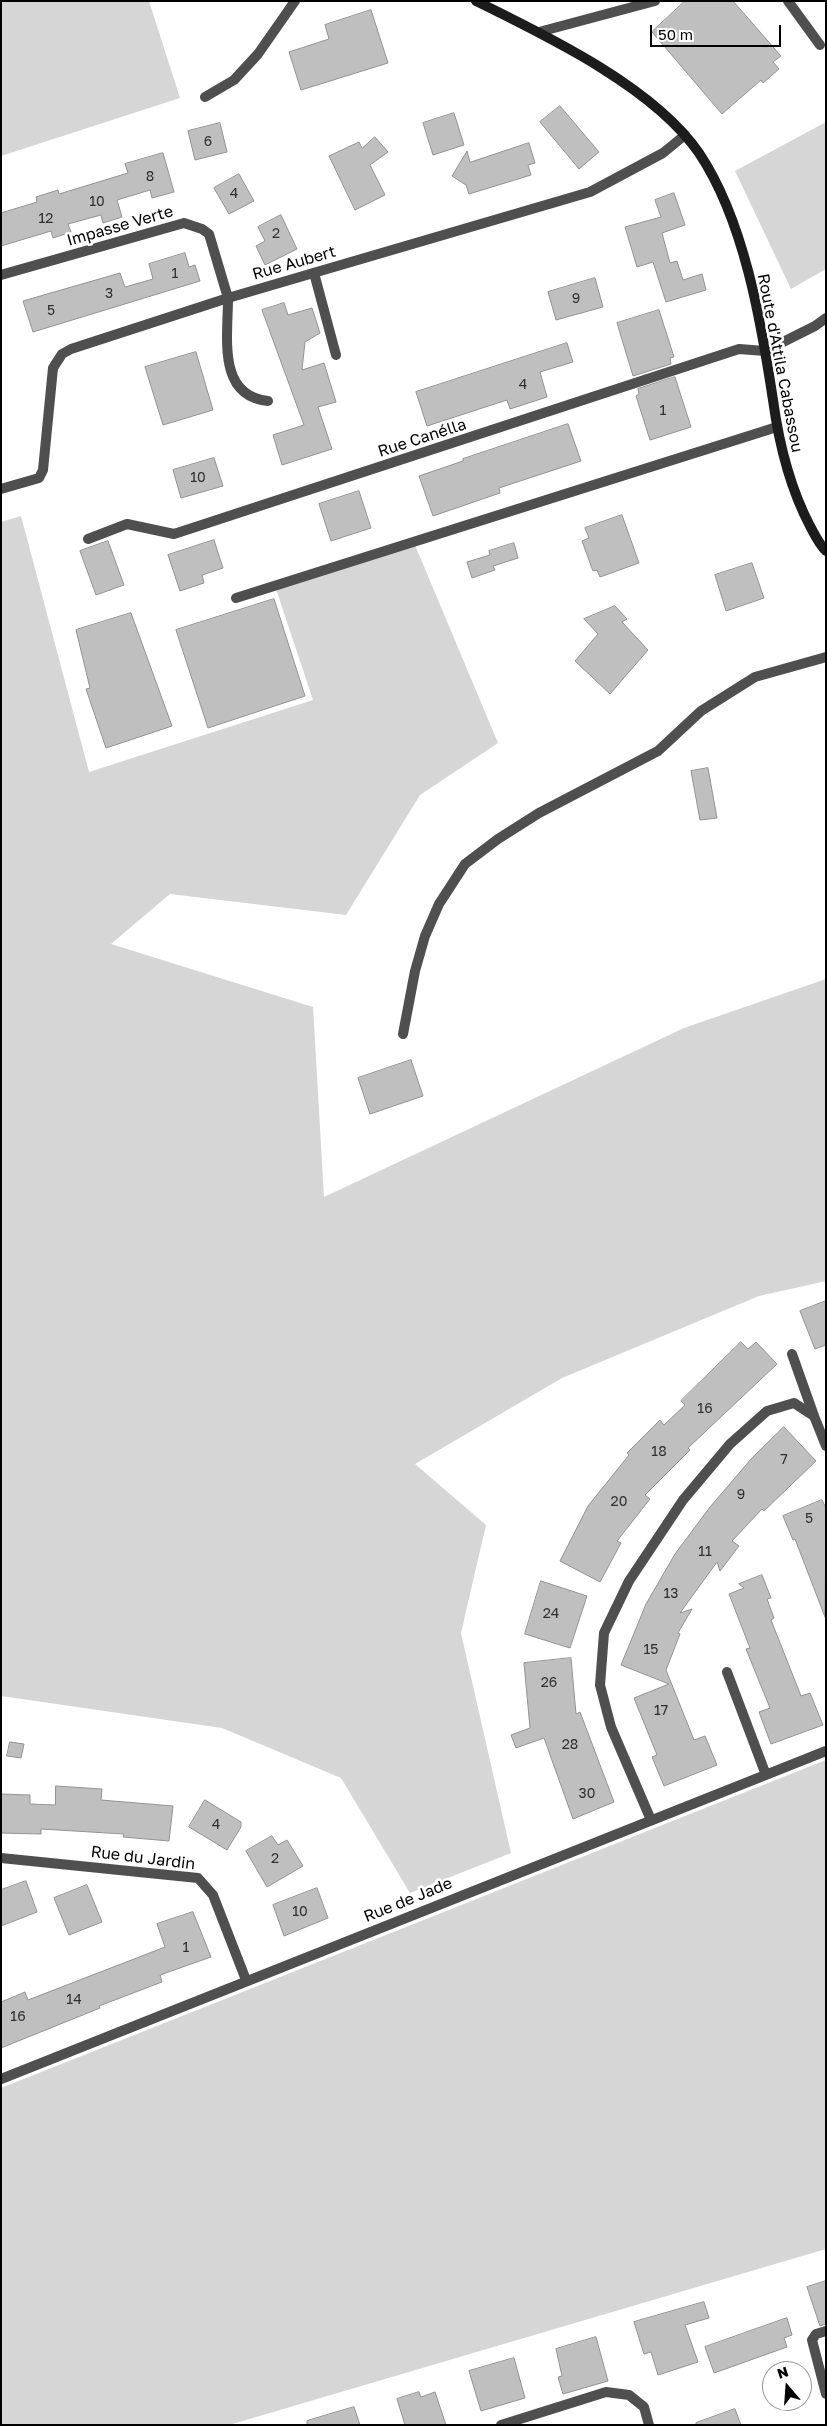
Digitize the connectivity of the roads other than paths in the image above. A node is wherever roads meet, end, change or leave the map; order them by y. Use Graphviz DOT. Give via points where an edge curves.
graph roads {
  1 [pos="295,1"];
  2 [pos="476,1"];
  3 [pos="655,1"];
  4 [pos="788,1"];
  5 [pos="539,32"];
  6 [pos="820,45"];
  7 [pos="205,97"];
  8 [pos="685,135"];
  9 [pos="314,273"];
  10 [pos="1,275"];
  11 [pos="228,298"];
  12 [pos="826,318"];
  13 [pos="766,351"];
  14 [pos="336,354"];
  15 [pos="268,401"];
  16 [pos="777,427"];
  17 [pos="1,489"];
  18 [pos="88,539"];
  19 [pos="826,551"];
  20 [pos="236,598"];
  21 [pos="826,657"];
  22 [pos="403,1034"];
  23 [pos="792,1354"];
  24 [pos="814,1416"];
  25 [pos="826,1446"];
  26 [pos="728,1672"];
  27 [pos="826,1751"];
  28 [pos="766,1775"];
  29 [pos="651,1820"];
  30 [pos="1,1858"];
  31 [pos="246,1980"];
  32 [pos="1,2079"];
  33 [pos="826,2331"];
  34 [pos="826,2394"];
  35 [pos="501,2425"];
  36 [pos="649,2425"];
  1 -- 7 [label="street" via="258,54 234,80"];
  2 -- 5 [label="main road, Route d'Attila Cabassou"];
  3 -- 5 [label="street"];
  4 -- 6 [label="street"];
  5 -- 8 [label="main road, Route d'Attila Cabassou" via="598,66 654,106"];
  8 -- 9 [label="street, Rue Aubert" via="663,153 590,192"];
  8 -- 13 [label="main road, Route d'Attila Cabassou" via="699,152 727,205 742,249"];
  9 -- 11 [label="street, Rue Aubert"];
  9 -- 14 [label="street"];
  10 -- 11 [label="street, Impasse Verte" via="184,223 208,234"];
  11 -- 15 [label="street, Impasse Verte" via="229,371 240,391 254,400"];
  11 -- 17 [label="street, Rue Aubert" via="62,354 54,368 43,470 39,478"];
  12 -- 13 [label="street"];
  13 -- 16 [label="main road, Route d'Attila Cabassou"];
  13 -- 18 [label="street, Rue Canélla" via="739,350 174,534 127,524"];
  16 -- 19 [label="main road, Route d'Attila Cabassou" via="785,466 799,506"];
  16 -- 20 [label="street"];
  21 -- 22 [label="street" via="755,677 701,711 658,751 539,813 465,864 439,904 425,936"];
  23 -- 24 [label="street"];
  24 -- 25 [label="street"];
  24 -- 29 [label="street" via="794,1403 767,1411 730,1444 683,1500 639,1564 604,1633 600,1684 610,1727"];
  26 -- 28 [label="street"];
  27 -- 28 [label="street, Rue de Jade"];
  28 -- 29 [label="street, Rue de Jade"];
  29 -- 31 [label="street, Rue de Jade"];
  30 -- 31 [label="street, Rue du Jardin" via="198,1878 213,1896"];
  31 -- 32 [label="street, Rue de Jade"];
  33 -- 34 [label="street" via="816,2334 812,2340"];
  35 -- 36 [label="street" via="606,2392 630,2395 644,2407"];
}
